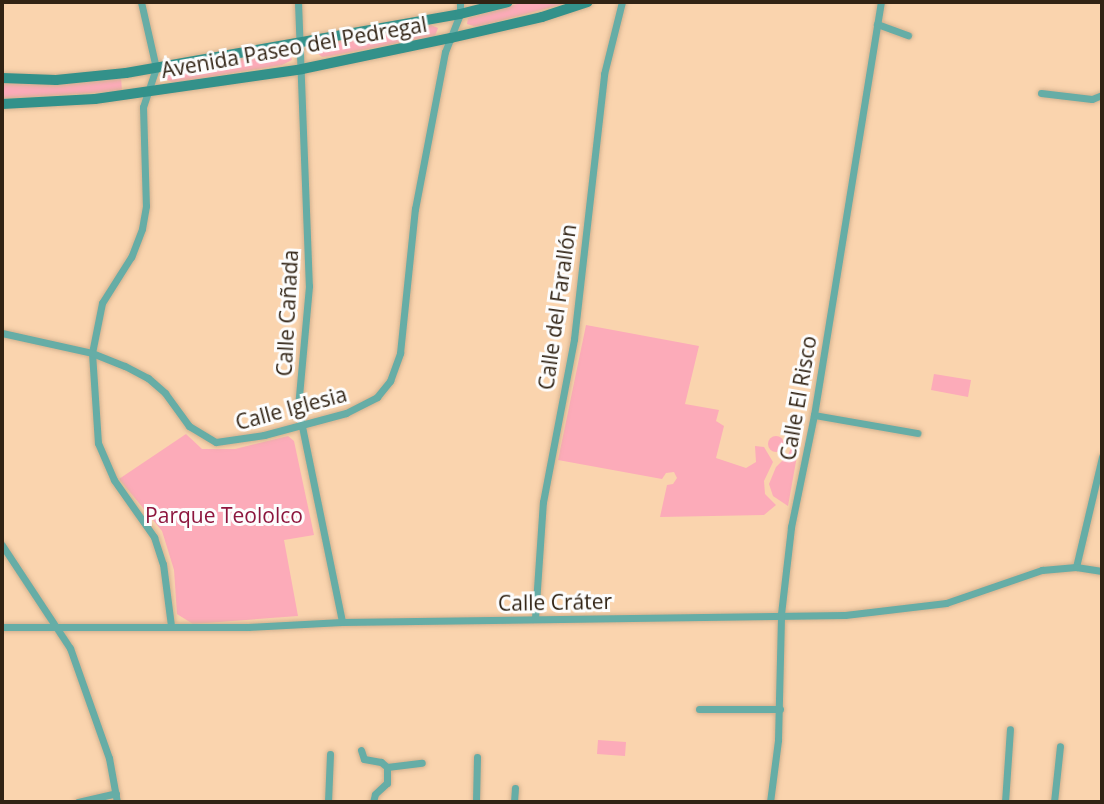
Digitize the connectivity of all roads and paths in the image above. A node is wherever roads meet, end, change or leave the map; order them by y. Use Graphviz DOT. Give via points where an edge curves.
graph roads {
  1 [pos="141,2"];
  2 [pos="298,2"];
  3 [pos="460,2"];
  4 [pos="508,2"];
  5 [pos="588,2"];
  6 [pos="622,2"];
  7 [pos="881,2"];
  8 [pos="460,14"];
  9 [pos="877,24"];
  10 [pos="908,35"];
  11 [pos="451,38"];
  12 [pos="300,41"];
  13 [pos="156,68"];
  14 [pos="302,69"];
  15 [pos="2,78"];
  16 [pos="149,92"];
  17 [pos="1041,93"];
  18 [pos="1102,95"];
  19 [pos="2,104"];
  20 [pos="2,333"];
  21 [pos="92,353"];
  22 [pos="814,415"];
  23 [pos="300,425"];
  24 [pos="917,433"];
  25 [pos="1102,457"];
  26 [pos="2,545"];
  27 [pos="1076,568"];
  28 [pos="1102,571"];
  29 [pos="781,614"];
  30 [pos="535,618"];
  31 [pos="342,622"];
  32 [pos="171,626"];
  33 [pos="57,627"];
  34 [pos="2,628"];
  35 [pos="699,709"];
  36 [pos="780,709"];
  37 [pos="1010,729"];
  38 [pos="1060,746"];
  39 [pos="361,750"];
  40 [pos="330,754"];
  41 [pos="477,757"];
  42 [pos="422,763"];
  43 [pos="387,767"];
  44 [pos="515,788"];
  45 [pos="116,793"];
  46 [pos="78,802"];
  47 [pos="117,802"];
  48 [pos="328,802"];
  49 [pos="373,802"];
  50 [pos="476,802"];
  51 [pos="514,802"];
  52 [pos="770,802"];
  53 [pos="1005,802"];
  54 [pos="1054,802"];
  1 -- 13 [label="street"];
  2 -- 12 [label="street, Calle Cañada"];
  3 -- 8 [label="street"];
  4 -- 8 [label="main road, Avenida Paseo del Pedregal"];
  5 -- 11 [label="main road, Avenida Paseo del Pedregal"];
  6 -- 30 [label="street, Calle del Farallón" via="604,74 574,339 543,502"];
  7 -- 9 [label="street, Calle El Risco"];
  8 -- 11 [label="street, Calle Iglesia"];
  8 -- 12 [label="main road, Avenida Paseo del Pedregal"];
  9 -- 10 [label="street"];
  9 -- 22 [label="street, Calle El Risco"];
  11 -- 14 [label="main road, Avenida Paseo del Pedregal"];
  11 -- 23 [label="street, Calle Iglesia" via="415,209 400,353 390,381 362,407"];
  12 -- 13 [label="main road, Avenida Paseo del Pedregal"];
  12 -- 14 [label="street, Calle Cañada"];
  13 -- 15 [label="main road, Avenida Paseo del Pedregal" via="56,80"];
  13 -- 16 [label="street"];
  14 -- 16 [label="main road, Avenida Paseo del Pedregal"];
  14 -- 23 [label="street, Calle Cañada" via="309,286"];
  16 -- 19 [label="main road, Avenida Paseo del Pedregal"];
  16 -- 21 [label="street" via="144,107 146,206 142,229 131,257 102,303"];
  17 -- 18 [label="street" via="1092,99"];
  20 -- 21 [label="street, Calle Iglesia"];
  21 -- 23 [label="street, Calle Iglesia" via="148,378 189,426 216,442"];
  21 -- 32 [label="street" via="97,443 114,480 154,537 163,564"];
  22 -- 24 [label="street"];
  22 -- 29 [label="street, Calle El Risco" via="791,527"];
  23 -- 31 [label="street, Calle Cañada"];
  25 -- 27 [label="street"];
  26 -- 33 [label="street"];
  27 -- 28 [label="street, Calle Cráter"];
  27 -- 29 [label="street, Calle Cráter" via="1042,570 946,603 912,609"];
  29 -- 30 [label="street, Calle Cráter"];
  29 -- 36 [label="street, Calle El Risco"];
  30 -- 31 [label="street, Calle Cráter"];
  31 -- 32 [label="street, Calle Cráter"];
  32 -- 33 [label="street, Calle Cráter"];
  33 -- 34 [label="street, Calle Cráter"];
  33 -- 45 [label="street" via="96,715"];
  35 -- 36 [label="street"];
  36 -- 52 [label="street, Calle El Risco"];
  37 -- 53 [label="street"];
  38 -- 54 [label="street"];
  39 -- 43 [label="street" via="364,759"];
  40 -- 48 [label="street"];
  41 -- 50 [label="street"];
  42 -- 43 [label="street"];
  43 -- 49 [label="street" via="387,783"];
  44 -- 51 [label="street"];
  45 -- 46 [label="street"];
  45 -- 47 [label="street"];
}
